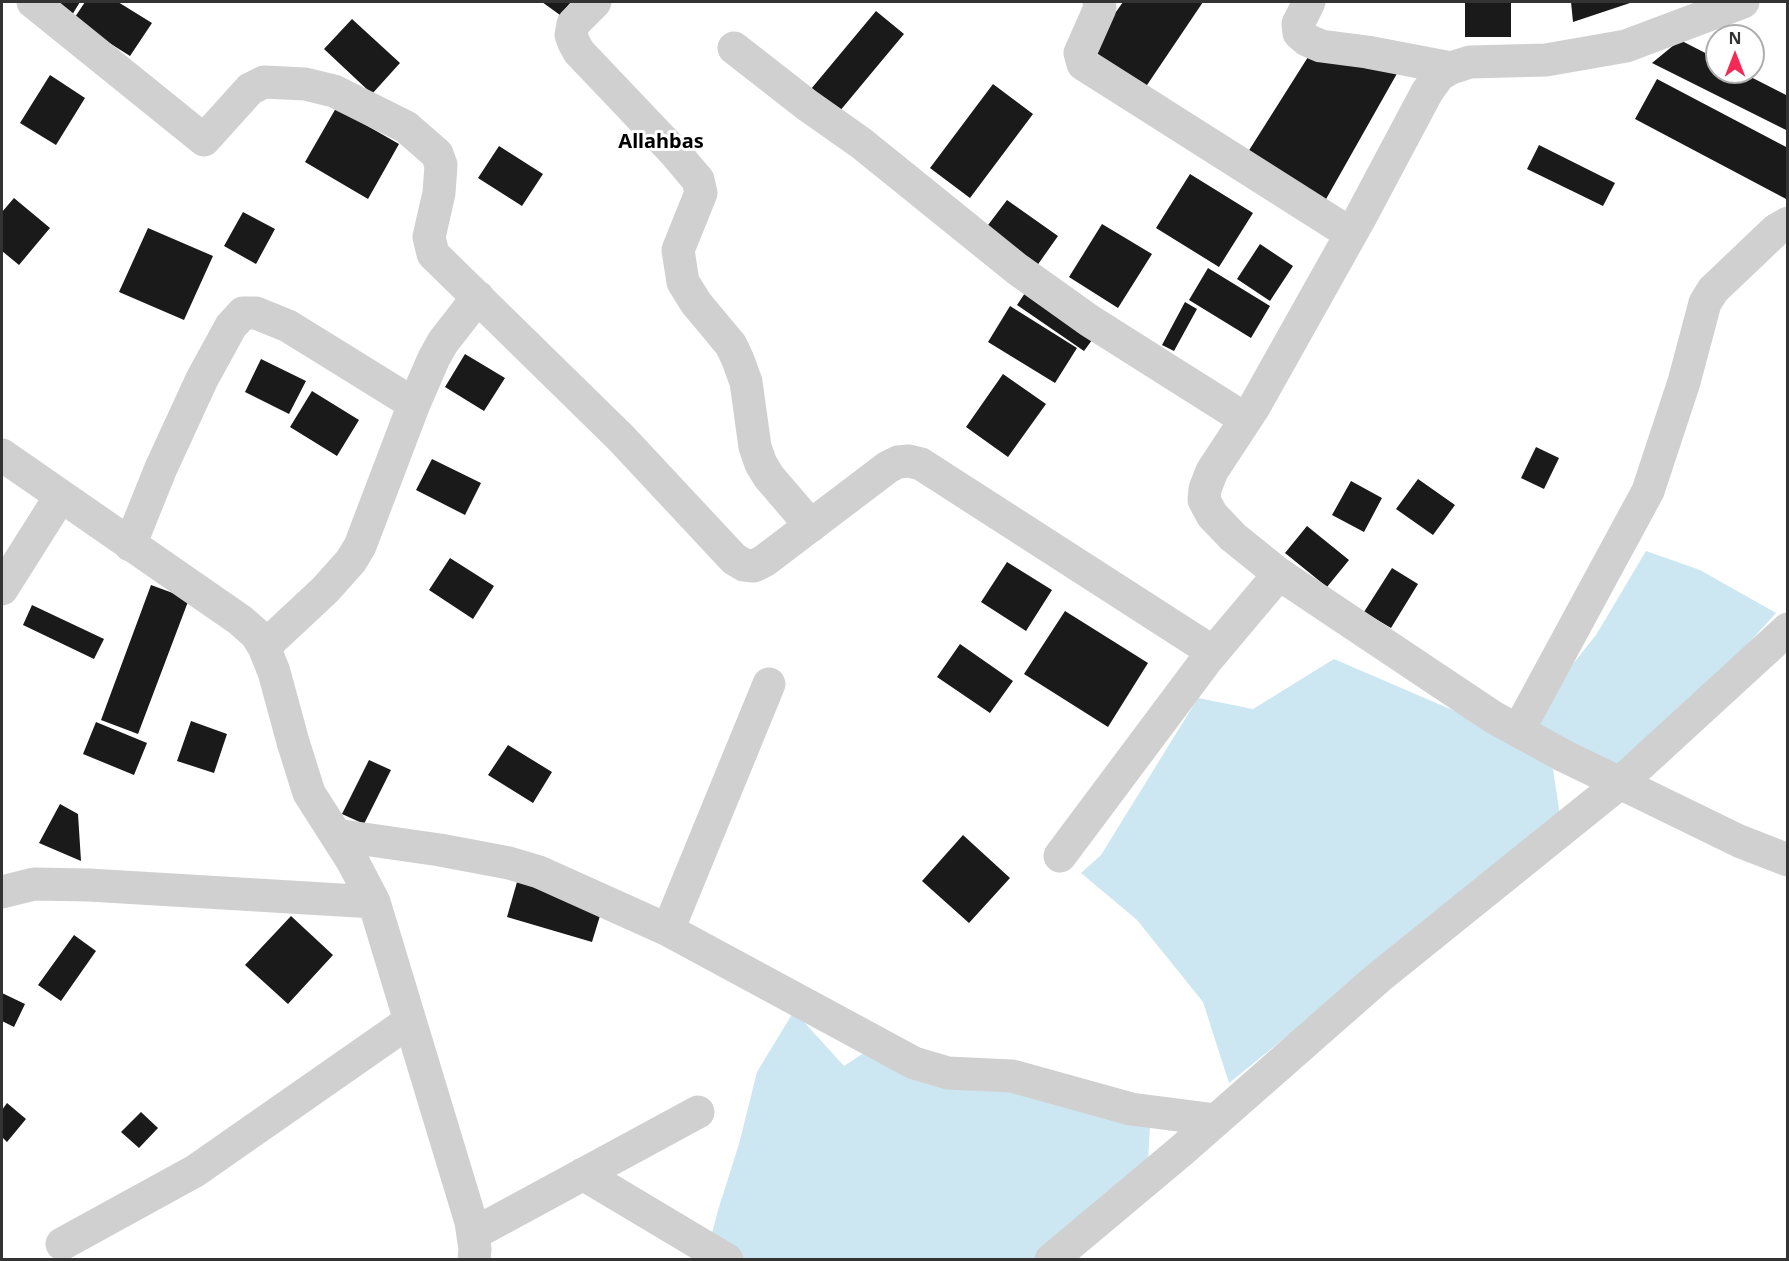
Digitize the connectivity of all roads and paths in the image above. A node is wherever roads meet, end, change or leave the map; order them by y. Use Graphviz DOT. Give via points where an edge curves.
graph roads {
  1 [pos="33,2"];
  2 [pos="595,2"];
  3 [pos="1099,2"];
  4 [pos="1309,2"];
  5 [pos="1743,2"];
  6 [pos="734,48"];
  7 [pos="1451,68"];
  8 [pos="1788,223"];
  9 [pos="1351,234"];
  10 [pos="477,297"];
  11 [pos="414,404"];
  12 [pos="1245,419"];
  13 [pos="2,455"];
  14 [pos="60,497"];
  15 [pos="811,526"];
  16 [pos="130,545"];
  17 [pos="1279,574"];
  18 [pos="2,589"];
  19 [pos="1788,628"];
  20 [pos="264,647"];
  21 [pos="1213,652"];
  22 [pos="768,684"];
  23 [pos="1518,731"];
  24 [pos="1620,783"];
  25 [pos="336,836"];
  26 [pos="1060,856"];
  27 [pos="1788,860"];
  28 [pos="2,892"];
  29 [pos="374,902"];
  30 [pos="668,930"];
  31 [pos="410,1021"];
  32 [pos="698,1112"];
  33 [pos="1216,1120"];
  34 [pos="583,1174"];
  35 [pos="62,1244"];
  36 [pos="474,1247"];
  37 [pos="727,1260"];
  38 [pos="1051,1260"];
  1 -- 10 [label="street" via="204,140 250,89 264,82 305,84 334,91 406,127 437,154 441,165 429,237 433,254"];
  2 -- 15 [label="street" via="573,24 574,43 698,180 701,193 678,250 683,282 738,360 746,382 761,464"];
  3 -- 9 [label="street" via="1100,8 1080,53 1083,64"];
  4 -- 7 [label="street" via="1298,24 1299,33 1307,40 1321,46"];
  5 -- 7 [label="street" via="1626,46 1546,60 1470,62"];
  6 -- 12 [label="street" via="861,143 1017,269 1090,321"];
  7 -- 9 [label="street" via="1439,75 1427,92"];
  8 -- 23 [label="street" via="1713,290 1705,303 1648,491"];
  9 -- 12 [label="street"];
  10 -- 11 [label="street" via="443,342"];
  10 -- 15 [label="street" via="744,566 764,561"];
  11 -- 16 [label="street" via="288,326 256,313 243,313 231,326 202,379"];
  11 -- 20 [label="street" via="351,561"];
  12 -- 17 [label="street" via="1212,471 1204,500 1233,537"];
  13 -- 14 [label="street"];
  14 -- 16 [label="street"];
  14 -- 18 [label="street"];
  15 -- 21 [label="street" via="888,467 909,461 921,464"];
  16 -- 20 [label="street" via="240,620"];
  17 -- 21 [label="street"];
  17 -- 23 [label="street"];
  19 -- 24 [label="street"];
  20 -- 25 [label="street" via="309,793"];
  21 -- 26 [label="street"];
  22 -- 30 [label="street"];
  23 -- 24 [label="street"];
  24 -- 27 [label="street" via="1739,841"];
  24 -- 33 [label="street" via="1378,978"];
  25 -- 29 [label="street"];
  25 -- 30 [label="street" via="509,863 570,885"];
  28 -- 29 [label="street" via="34,884 89,885"];
  29 -- 31 [label="street"];
  30 -- 33 [label="street" via="914,1063 948,1073 1012,1076 1131,1109"];
  31 -- 35 [label="street" via="195,1171"];
  31 -- 36 [label="street" via="471,1222"];
  32 -- 34 [label="street"];
  33 -- 38 [label="street"];
  34 -- 36 [label="street"];
  34 -- 37 [label="street"];
}
